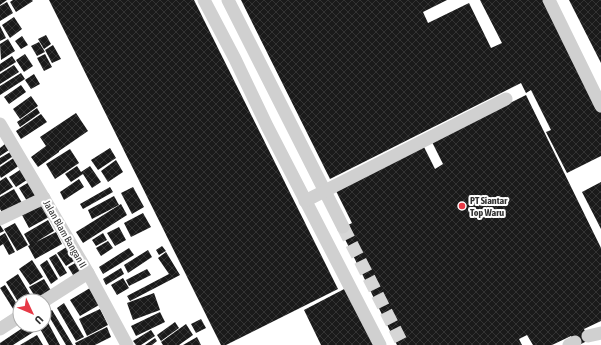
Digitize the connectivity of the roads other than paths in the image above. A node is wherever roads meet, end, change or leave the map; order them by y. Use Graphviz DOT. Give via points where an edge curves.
graph roads {
  1 [pos="204,0"];
  2 [pos="228,0"];
  3 [pos="549,0"];
  4 [pos="254,51"];
  5 [pos="235,59"];
  6 [pos="506,100"];
  7 [pos="601,106"];
  8 [pos="0,124"];
  9 [pos="325,192"];
  10 [pos="44,198"];
  11 [pos="305,201"];
  12 [pos="0,219"];
  13 [pos="343,227"];
  14 [pos="88,273"];
  15 [pos="52,296"];
  16 [pos="12,321"];
  17 [pos="0,329"];
  18 [pos="601,333"];
  19 [pos="588,336"];
  20 [pos="127,345"];
  21 [pos="380,345"];
  1 -- 5 [label="street"];
  2 -- 4 [label="street"];
  3 -- 7 [label="street"];
  4 -- 5 [label="street"];
  4 -- 9 [label="street"];
  5 -- 11 [label="street"];
  6 -- 9 [label="street"];
  8 -- 10 [label="street, Jalan Blam Bangan II"];
  9 -- 11 [label="street"];
  9 -- 13 [label="street"];
  10 -- 12 [label="street"];
  10 -- 14 [label="street, Jalan Blam Bangan II"];
  11 -- 21 [label="street"];
  14 -- 15 [label="street"];
  14 -- 20 [label="street, Jalan Blam Bangan II"];
  16 -- 17 [label="street"];
  18 -- 19 [label="street"];
}
